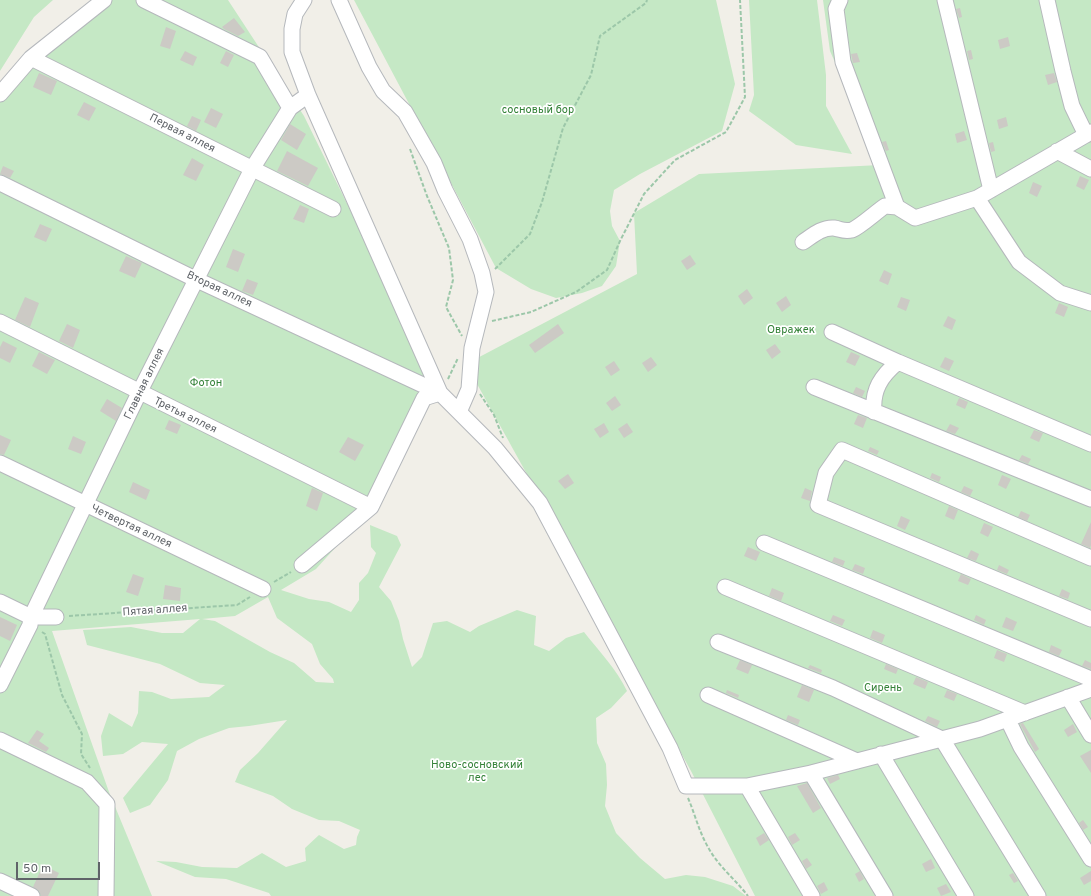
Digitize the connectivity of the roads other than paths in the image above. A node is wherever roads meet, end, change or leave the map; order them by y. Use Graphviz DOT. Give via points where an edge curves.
graph roads {
  1 [pos="104,0"];
  2 [pos="144,0"];
  3 [pos="304,0"];
  4 [pos="339,0"];
  5 [pos="840,0"];
  6 [pos="945,0"];
  7 [pos="1047,0"];
  8 [pos="31,58"];
  9 [pos="0,94"];
  10 [pos="308,95"];
  11 [pos="290,108"];
  12 [pos="1089,133"];
  13 [pos="1057,151"];
  14 [pos="252,169"];
  15 [pos="1091,169"];
  16 [pos="0,183"];
  17 [pos="991,190"];
  18 [pos="977,198"];
  19 [pos="897,207"];
  20 [pos="333,209"];
  21 [pos="803,242"];
  22 [pos="197,280"];
  23 [pos="1091,303"];
  24 [pos="0,322"];
  25 [pos="832,332"];
  26 [pos="898,362"];
  27 [pos="814,387"];
  28 [pos="140,393"];
  29 [pos="440,393"];
  30 [pos="459,412"];
  31 [pos="874,412"];
  32 [pos="1091,444"];
  33 [pos="0,463"];
  34 [pos="1091,499"];
  35 [pos="86,505"];
  36 [pos="371,508"];
  37 [pos="764,543"];
  38 [pos="1091,558"];
  39 [pos="302,565"];
  40 [pos="725,587"];
  41 [pos="263,589"];
  42 [pos="0,602"];
  43 [pos="56,617"];
  44 [pos="1091,619"];
  45 [pos="30,621"];
  46 [pos="718,642"];
  47 [pos="1091,680"];
  48 [pos="0,685"];
  49 [pos="1091,689"];
  50 [pos="708,695"];
  51 [pos="1068,697"];
  52 [pos="1025,713"];
  53 [pos="1008,720"];
  54 [pos="1091,735"];
  55 [pos="942,739"];
  56 [pos="0,740"];
  57 [pos="881,754"];
  58 [pos="857,761"];
  59 [pos="811,773"];
  60 [pos="747,786"];
  61 [pos="1091,859"];
  62 [pos="0,881"];
  63 [pos="32,896"];
  64 [pos="106,896"];
  65 [pos="812,896"];
  66 [pos="885,896"];
  67 [pos="966,896"];
  68 [pos="1038,896"];
  1 -- 8 [label="street"];
  2 -- 11 [label="street" via="260,58"];
  3 -- 10 [label="street" via="295,14 292,52"];
  4 -- 30 [label="street" via="369,67 383,91 405,112 434,163 444,190 470,239 482,273 486,292 472,348 469,389"];
  5 -- 19 [label="street" via="836,9 843,62"];
  6 -- 17 [label="street"];
  7 -- 12 [label="street" via="1072,106"];
  8 -- 9 [label="street"];
  8 -- 14 [label="street, Первая аллея"];
  10 -- 11 [label="street, Главная аллея"];
  10 -- 29 [label="street"];
  11 -- 14 [label="street, Главная аллея"];
  12 -- 13 [label="street"];
  13 -- 15 [label="street"];
  13 -- 17 [label="street"];
  14 -- 20 [label="street, Первая аллея"];
  14 -- 22 [label="street, Главная аллея"];
  16 -- 22 [label="street, Вторая аллея"];
  17 -- 18 [label="street"];
  18 -- 19 [label="street" via="916,218"];
  18 -- 23 [label="street" via="1019,262 1060,293"];
  19 -- 21 [label="street" via="885,206 851,230 820,230"];
  22 -- 28 [label="street, Главная аллея"];
  22 -- 29 [label="street, Вторая аллея"];
  24 -- 28 [label="street, Третья аллея"];
  25 -- 26 [label="street"];
  26 -- 31 [label="street" via="880,381 873,400"];
  26 -- 32 [label="street"];
  27 -- 31 [label="street"];
  28 -- 35 [label="street, Главная аллея"];
  28 -- 36 [label="street, Третья аллея"];
  29 -- 30 [label="street"];
  29 -- 36 [label="street" via="424,398"];
  30 -- 60 [label="street" via="495,448 540,502 670,748 686,786"];
  31 -- 34 [label="street"];
  33 -- 35 [label="street, Четвертая аллея"];
  35 -- 41 [label="street, Четвертая аллея"];
  35 -- 45 [label="street, Главная аллея"];
  36 -- 39 [label="street"];
  37 -- 47 [label="street"];
  38 -- 44 [label="street" via="842,450 826,473 818,505"];
  40 -- 52 [label="street"];
  42 -- 45 [label="street"];
  43 -- 45 [label="street"];
  45 -- 48 [label="street, Главная аллея"];
  46 -- 55 [label="street" via="833,688"];
  49 -- 51 [label="street"];
  50 -- 58 [label="street"];
  51 -- 52 [label="street"];
  51 -- 54 [label="street"];
  52 -- 53 [label="street"];
  53 -- 55 [label="street"];
  53 -- 61 [label="street" via="1021,747"];
  55 -- 57 [label="street"];
  55 -- 68 [label="street"];
  56 -- 64 [label="street" via="89,777 107,804"];
  57 -- 58 [label="street"];
  57 -- 67 [label="street"];
  58 -- 59 [label="street"];
  59 -- 60 [label="street"];
  59 -- 66 [label="street"];
  60 -- 65 [label="street"];
  62 -- 63 [label="street"];
}
